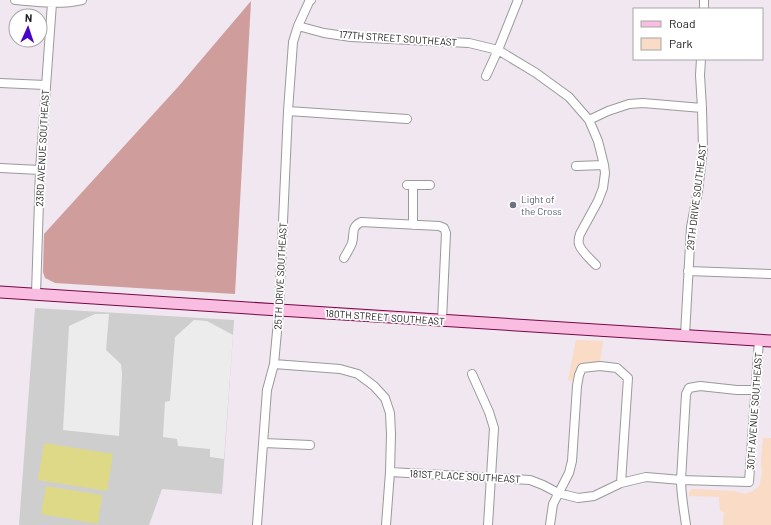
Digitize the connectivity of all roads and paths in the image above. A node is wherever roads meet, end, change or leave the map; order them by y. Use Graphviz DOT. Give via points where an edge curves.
graph roads {
  1 [pos="16,0"];
  2 [pos="82,0"];
  3 [pos="311,0"];
  4 [pos="518,0"];
  5 [pos="52,3"];
  6 [pos="298,26"];
  7 [pos="498,50"];
  8 [pos="701,60"];
  9 [pos="486,76"];
  10 [pos="0,83"];
  11 [pos="45,85"];
  12 [pos="702,108"];
  13 [pos="288,111"];
  14 [pos="407,119"];
  15 [pos="589,120"];
  16 [pos="604,165"];
  17 [pos="576,166"];
  18 [pos="0,168"];
  19 [pos="40,170"];
  20 [pos="430,185"];
  21 [pos="413,225"];
  22 [pos="344,258"];
  23 [pos="596,265"];
  24 [pos="688,270"];
  25 [pos="771,274"];
  26 [pos="0,292"];
  27 [pos="36,294"];
  28 [pos="279,310"];
  29 [pos="442,320"];
  30 [pos="685,335"];
  31 [pos="759,340"];
  32 [pos="771,341"];
  33 [pos="274,364"];
  34 [pos="472,374"];
  35 [pos="756,390"];
  36 [pos="264,442"];
  37 [pos="310,445"];
  38 [pos="390,472"];
  39 [pos="491,478"];
  40 [pos="681,480"];
  41 [pos="749,482"];
  42 [pos="621,483"];
  43 [pos="558,493"];
  44 [pos="257,525"];
  45 [pos="386,525"];
  46 [pos="488,525"];
  47 [pos="550,525"];
  48 [pos="686,525"];
  1 -- 5 [label="street"];
  2 -- 5 [label="street"];
  3 -- 6 [label="street, 25TH DRIVE SOUTHEAST"];
  4 -- 7 [label="street"];
  5 -- 11 [label="street, 23RD AVENUE SOUTHEAST"];
  6 -- 7 [label="street, 177TH STREET SOUTHEAST" via="351,37 469,43"];
  6 -- 13 [label="street, 25TH DRIVE SOUTHEAST" via="293,42"];
  7 -- 9 [label="street"];
  7 -- 15 [label="street, 177TH STREET SOUTHEAST" via="569,97"];
  8 -- 12 [label="street, 29TH DRIVE SOUTHEAST"];
  10 -- 11 [label="street"];
  11 -- 19 [label="street, 23RD AVENUE SOUTHEAST"];
  12 -- 15 [label="street" via="629,104"];
  12 -- 24 [label="street, 29TH DRIVE SOUTHEAST" via="703,149 691,227"];
  13 -- 14 [label="street"];
  13 -- 28 [label="street, 25TH DRIVE SOUTHEAST"];
  15 -- 16 [label="street, 177TH STREET SOUTHEAST"];
  16 -- 17 [label="street"];
  16 -- 23 [label="street, 177TH STREET SOUTHEAST" via="603,188 579,239 585,254"];
  18 -- 19 [label="street"];
  19 -- 27 [label="street, 23RD AVENUE SOUTHEAST"];
  20 -- 21 [label="street" via="410,185"];
  21 -- 22 [label="street" via="361,222 353,230 352,242"];
  21 -- 29 [label="street" via="439,226 444,228 446,233"];
  24 -- 25 [label="street"];
  24 -- 30 [label="street, 29TH DRIVE SOUTHEAST"];
  26 -- 27 [label="street, 180TH STREET SOUTHEAST"];
  27 -- 28 [label="street, 180TH STREET SOUTHEAST"];
  28 -- 29 [label="street, 180TH STREET SOUTHEAST"];
  28 -- 33 [label="street, 25TH DRIVE SOUTHEAST"];
  29 -- 30 [label="street, 180TH STREET SOUTHEAST"];
  30 -- 31 [label="street, 180TH STREET SOUTHEAST"];
  31 -- 32 [label="street, 180TH STREET SOUTHEAST"];
  31 -- 35 [label="street, 30TH AVENUE SOUTHEAST"];
  33 -- 36 [label="street, 25TH DRIVE SOUTHEAST" via="267,390"];
  33 -- 38 [label="street" via="340,369 358,374 377,389 385,398 390,413"];
  34 -- 39 [label="street" via="494,428"];
  35 -- 40 [label="street" via="700,386 689,388 686,394"];
  35 -- 41 [label="street, 30TH AVENUE SOUTHEAST"];
  36 -- 37 [label="street"];
  36 -- 44 [label="street, 25TH DRIVE SOUTHEAST"];
  38 -- 39 [label="street, 181ST PLACE SOUTHEAST"];
  38 -- 45 [label="street"];
  39 -- 43 [label="street, 181ST PLACE SOUTHEAST" via="530,480"];
  39 -- 46 [label="street"];
  40 -- 41 [label="street, 181ST PLACE SOUTHEAST"];
  40 -- 42 [label="street, 181ST PLACE SOUTHEAST" via="646,477"];
  40 -- 48 [label="street"];
  42 -- 43 [label="street, 181ST PLACE SOUTHEAST" via="594,496 578,498"];
  42 -- 43 [label="street" via="628,378 617,368 582,368 577,386 572,461 569,473"];
  43 -- 47 [label="street" via="553,504"];
}
